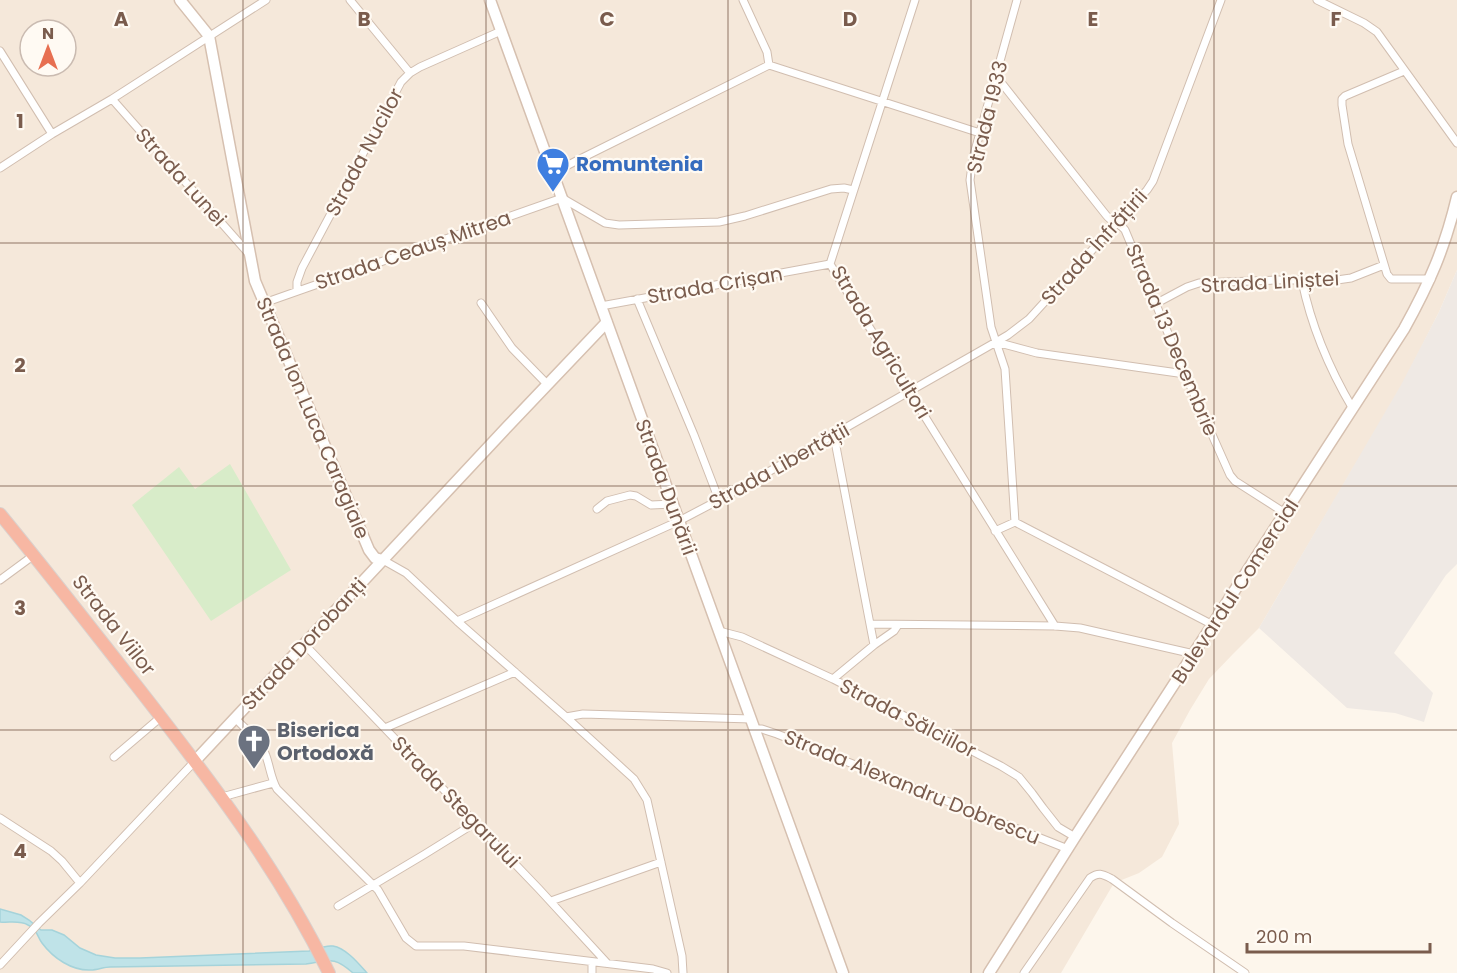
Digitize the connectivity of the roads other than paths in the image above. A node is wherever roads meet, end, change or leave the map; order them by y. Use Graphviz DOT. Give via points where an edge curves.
graph roads {
  1 [pos="180,0"];
  2 [pos="266,0"];
  3 [pos="350,0"];
  4 [pos="490,0"];
  5 [pos="742,0"];
  6 [pos="915,0"];
  7 [pos="1017,0"];
  8 [pos="1221,0"];
  9 [pos="1317,0"];
  10 [pos="501,31"];
  11 [pos="209,36"];
  12 [pos="0,51"];
  13 [pos="769,65"];
  14 [pos="1404,71"];
  15 [pos="410,73"];
  16 [pos="996,76"];
  17 [pos="112,99"];
  18 [pos="882,102"];
  19 [pos="1448,130"];
  20 [pos="980,133"];
  21 [pos="52,134"];
  22 [pos="1457,134"];
  23 [pos="1457,143"];
  24 [pos="0,168"];
  25 [pos="553,173"];
  26 [pos="853,190"];
  27 [pos="562,198"];
  28 [pos="1457,198"];
  29 [pos="1115,224"];
  30 [pos="250,256"];
  31 [pos="830,264"];
  32 [pos="1384,265"];
  33 [pos="1431,279"];
  34 [pos="1302,281"];
  35 [pos="297,291"];
  36 [pos="637,299"];
  37 [pos="264,303"];
  38 [pos="481,303"];
  39 [pos="1156,303"];
  40 [pos="601,306"];
  41 [pos="607,322"];
  42 [pos="996,342"];
  43 [pos="1185,374"];
  44 [pos="547,384"];
  45 [pos="910,393"];
  46 [pos="1353,409"];
  47 [pos="834,436"];
  48 [pos="719,500"];
  49 [pos="672,504"];
  50 [pos="597,509"];
  51 [pos="1285,513"];
  52 [pos="0,514"];
  53 [pos="679,520"];
  54 [pos="1015,522"];
  55 [pos="995,531"];
  56 [pos="34,555"];
  57 [pos="383,560"];
  58 [pos="0,580"];
  59 [pos="457,621"];
  60 [pos="870,624"];
  61 [pos="898,625"];
  62 [pos="1213,625"];
  63 [pos="1055,626"];
  64 [pos="719,631"];
  65 [pos="304,644"];
  66 [pos="874,645"];
  67 [pos="1194,654"];
  68 [pos="515,672"];
  69 [pos="833,679"];
  70 [pos="161,717"];
  71 [pos="566,717"];
  72 [pos="235,718"];
  73 [pos="753,724"];
  74 [pos="385,728"];
  75 [pos="114,757"];
  76 [pos="195,761"];
  77 [pos="273,783"];
  78 [pos="222,797"];
  79 [pos="0,818"];
  80 [pos="475,823"];
  81 [pos="1075,837"];
  82 [pos="1068,849"];
  83 [pos="661,862"];
  84 [pos="80,883"];
  85 [pos="373,885"];
  86 [pos="551,901"];
  87 [pos="338,906"];
  88 [pos="592,962"];
  89 [pos="607,963"];
  90 [pos="0,965"];
  91 [pos="329,973"];
  92 [pos="592,973"];
  93 [pos="667,973"];
  94 [pos="683,973"];
  95 [pos="843,973"];
  96 [pos="989,973"];
  97 [pos="1024,973"];
  98 [pos="1245,973"];
  1 -- 11 [label="main road, Strada Ion Luca Caragiale"];
  2 -- 11 [label="street"];
  3 -- 15 [label="street"];
  4 -- 10 [label="main road, Strada Dunării"];
  5 -- 13 [label="street" via="767,52"];
  6 -- 18 [label="street, Strada Agricultori"];
  7 -- 16 [label="street, Strada 1933"];
  8 -- 29 [label="street, Strada Înfrățirii" via="1153,181"];
  9 -- 14 [label="street" via="1371,27"];
  10 -- 15 [label="street, Strada Nucilor"];
  10 -- 25 [label="main road, Strada Dunării"];
  11 -- 17 [label="street"];
  11 -- 30 [label="main road, Strada Ion Luca Caragiale"];
  12 -- 21 [label="street"];
  13 -- 18 [label="street"];
  13 -- 25 [label="street"];
  14 -- 19 [label="street"];
  14 -- 32 [label="street" via="1342,99 1348,144"];
  15 -- 35 [label="street, Strada Nucilor" via="393,95 302,268"];
  16 -- 20 [label="street, Strada 1933"];
  16 -- 29 [label="street, Strada 13 Decembrie"];
  17 -- 21 [label="street"];
  17 -- 30 [label="street, Strada Lunei"];
  18 -- 20 [label="street"];
  18 -- 26 [label="street, Strada Agricultori"];
  19 -- 22 [label="street"];
  19 -- 23 [label="street"];
  20 -- 42 [label="street, Strada 1933" via="970,180"];
  21 -- 24 [label="street"];
  25 -- 27 [label="main road, Strada Dunării"];
  26 -- 27 [label="street" via="831,189 719,222 669,224 605,223"];
  26 -- 31 [label="street, Strada Agricultori"];
  27 -- 35 [label="street, Strada Ceauș Mitrea"];
  27 -- 40 [label="main road, Strada Dunării"];
  28 -- 33 [label="main road, Bulevardul Comercial"];
  29 -- 39 [label="street, Strada 13 Decembrie" via="1125,230"];
  29 -- 42 [label="street, Strada Înfrățirii" via="1029,319"];
  30 -- 37 [label="main road, Strada Ion Luca Caragiale"];
  31 -- 36 [label="street, Strada Crișan"];
  31 -- 45 [label="street, Strada Agricultori"];
  32 -- 33 [label="street" via="1390,279"];
  32 -- 34 [label="street, Strada Liniștei" via="1351,278"];
  33 -- 46 [label="main road, Bulevardul Comercial"];
  34 -- 39 [label="street, Strada Liniștei" via="1199,283"];
  34 -- 46 [label="street" via="1325,352"];
  35 -- 37 [label="street, Strada Ceauș Mitrea"];
  36 -- 40 [label="street, Strada Crișan"];
  36 -- 48 [label="street"];
  37 -- 57 [label="main road, Strada Ion Luca Caragiale" via="369,550 375,558"];
  38 -- 44 [label="street" via="512,348"];
  39 -- 43 [label="street, Strada 13 Decembrie"];
  40 -- 41 [label="main road, Strada Dunării"];
  41 -- 44 [label="main road, Strada Dorobanți"];
  41 -- 49 [label="main road, Strada Dunării"];
  42 -- 43 [label="street" via="1038,353"];
  42 -- 45 [label="street, Strada Libertății"];
  42 -- 54 [label="street, Strada 1933" via="1005,369"];
  43 -- 51 [label="street, Strada 13 Decembrie" via="1230,475"];
  44 -- 57 [label="main road, Strada Dorobanți"];
  45 -- 47 [label="street, Strada Libertății"];
  45 -- 55 [label="street, Strada Agricultori"];
  46 -- 51 [label="main road, Bulevardul Comercial"];
  47 -- 48 [label="street, Strada Libertății"];
  47 -- 60 [label="street"];
  48 -- 53 [label="street, Strada Libertății"];
  49 -- 50 [label="street" via="651,505 630,495 607,501"];
  49 -- 53 [label="main road, Strada Dunării"];
  51 -- 62 [label="main road, Bulevardul Comercial"];
  52 -- 56 [label="highway, Strada Viilor"];
  53 -- 59 [label="street, Strada Libertății"];
  53 -- 64 [label="main road, Strada Dunării"];
  54 -- 55 [label="street"];
  54 -- 62 [label="street"];
  55 -- 63 [label="street, Strada Agricultori"];
  56 -- 58 [label="street"];
  56 -- 70 [label="highway, Strada Viilor"];
  57 -- 59 [label="street, Strada Ion Luca Caragiale" via="406,573"];
  57 -- 65 [label="main road, Strada Dorobanți"];
  59 -- 68 [label="street, Strada Ion Luca Caragiale"];
  60 -- 61 [label="street"];
  60 -- 66 [label="street"];
  61 -- 63 [label="street"];
  61 -- 66 [label="street"];
  62 -- 67 [label="main road, Bulevardul Comercial"];
  63 -- 67 [label="street"];
  64 -- 69 [label="street, Strada Sălciilor" via="742,636"];
  64 -- 73 [label="main road, Strada Dunării"];
  65 -- 72 [label="main road, Strada Dorobanți"];
  65 -- 74 [label="street, Strada Stegarului"];
  66 -- 69 [label="street"];
  67 -- 81 [label="main road, Bulevardul Comercial"];
  68 -- 71 [label="street, Strada Ion Luca Caragiale"];
  68 -- 74 [label="street"];
  69 -- 81 [label="street, Strada Sălciilor" via="1001,765 1018,777 1058,826"];
  70 -- 75 [label="street"];
  70 -- 76 [label="highway, Strada Viilor"];
  71 -- 73 [label="street, Strada Alexandru Dobrescu" via="583,714"];
  71 -- 83 [label="street, Strada Ion Luca Caragiale" via="641,789"];
  72 -- 76 [label="main road, Strada Dorobanți"];
  72 -- 77 [label="street" via="266,754"];
  73 -- 82 [label="street, Strada Alexandru Dobrescu"];
  73 -- 95 [label="main road, Strada Dunării"];
  74 -- 80 [label="street, Strada Stegarului"];
  76 -- 78 [label="highway, Strada Viilor"];
  76 -- 84 [label="street, Strada Dorobanți"];
  77 -- 78 [label="street"];
  77 -- 85 [label="street"];
  78 -- 91 [label="highway, Strada Viilor" via="292,904"];
  79 -- 84 [label="street" via="51,851"];
  80 -- 85 [label="street"];
  80 -- 86 [label="street, Strada Stegarului"];
  81 -- 82 [label="main road, Bulevardul Comercial"];
  82 -- 96 [label="main road, Bulevardul Comercial"];
  83 -- 86 [label="street"];
  83 -- 94 [label="street, Strada Ion Luca Caragiale"];
  84 -- 90 [label="street, Strada Dorobanți"];
  85 -- 87 [label="street"];
  85 -- 88 [label="street" via="406,938 416,946 464,946"];
  86 -- 89 [label="street, Strada Stegarului"];
  88 -- 89 [label="street"];
  88 -- 92 [label="street"];
  89 -- 93 [label="street"];
  97 -- 98 [label="street" via="1090,878 1102,874"];
}
